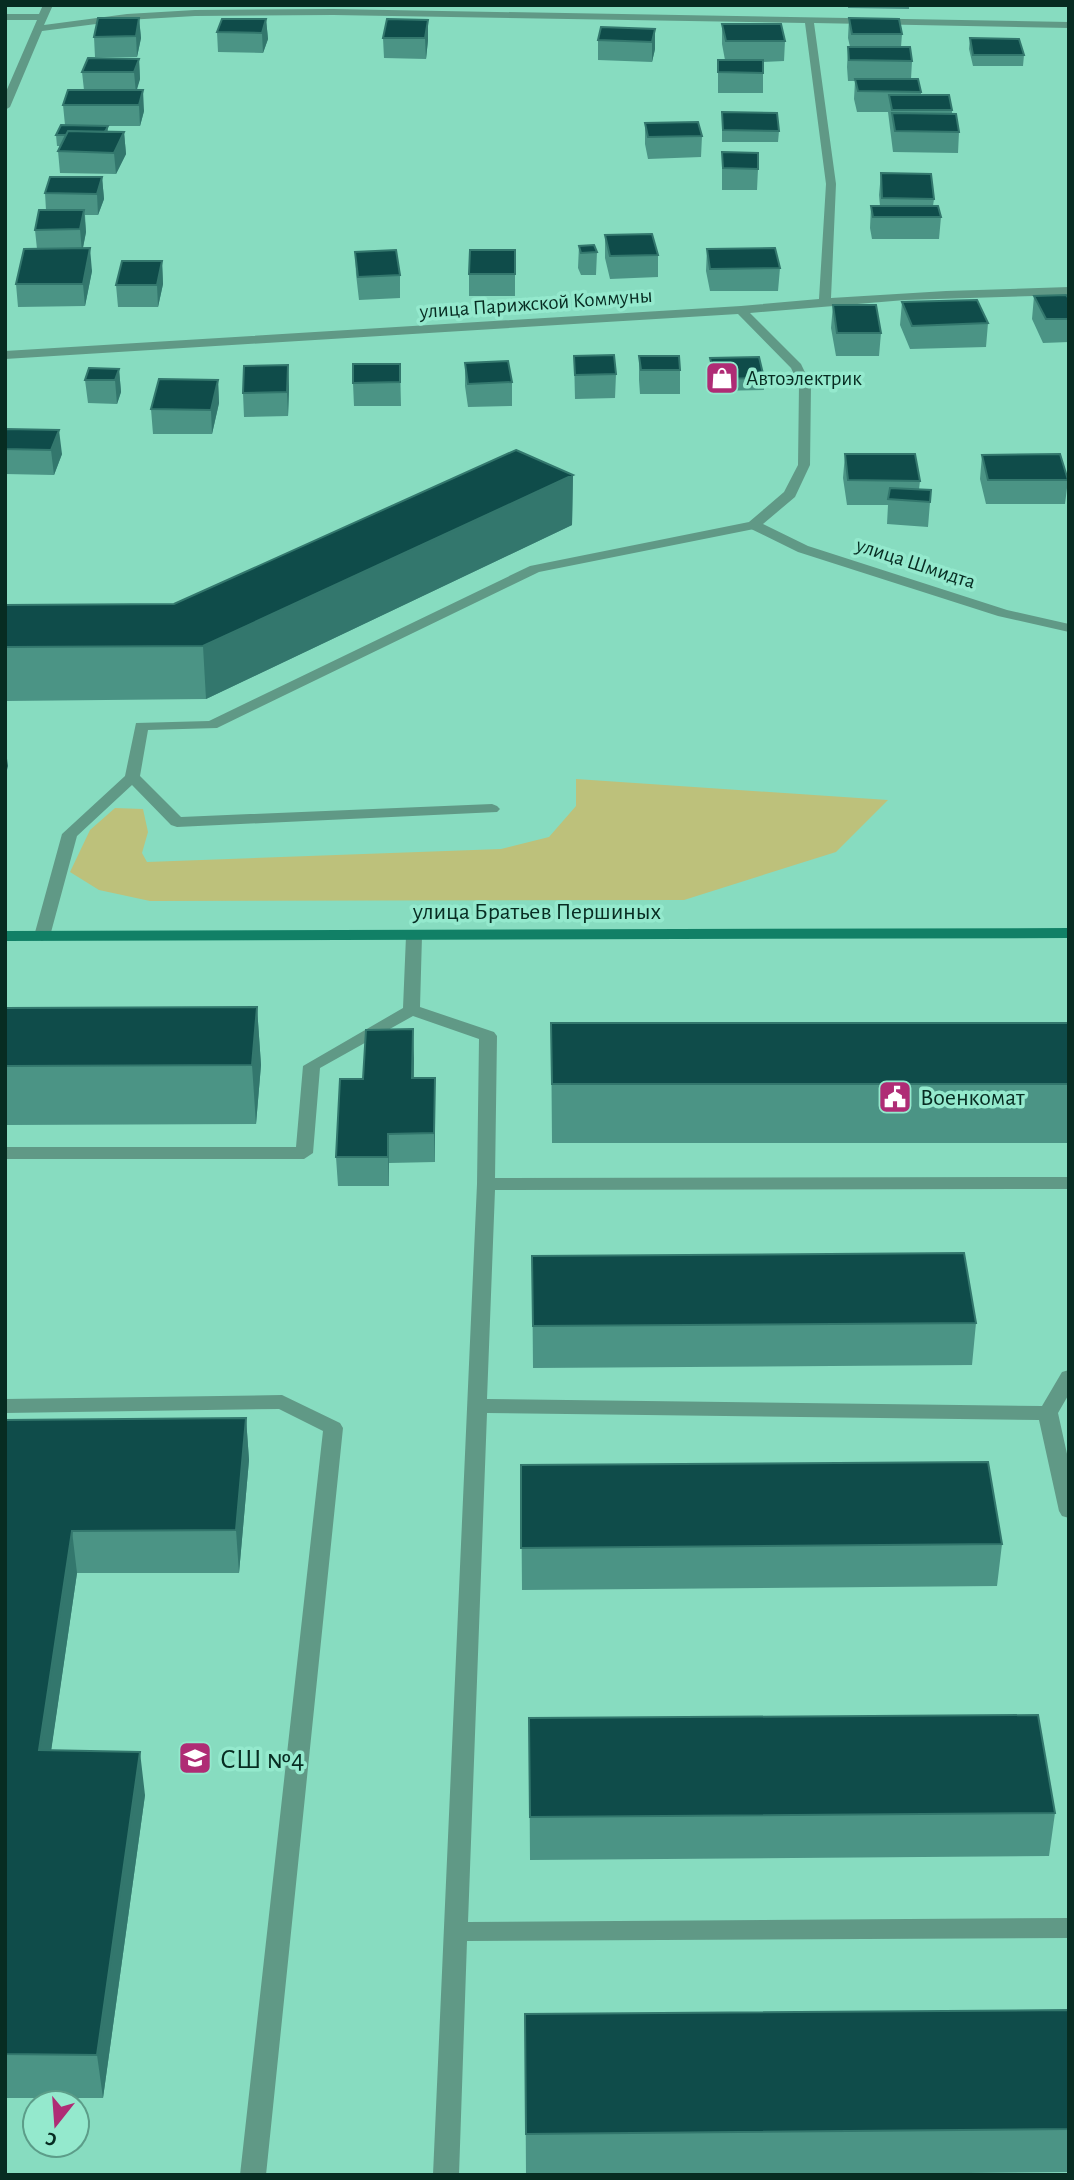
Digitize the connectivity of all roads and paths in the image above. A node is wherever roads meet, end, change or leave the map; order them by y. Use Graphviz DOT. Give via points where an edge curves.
graph roads {
  1 [pos="48,5"];
  2 [pos="5,17"];
  3 [pos="43,17"];
  4 [pos="809,20"];
  5 [pos="1069,25"];
  6 [pos="38,29"];
  7 [pos="5,107"];
  8 [pos="1069,291"];
  9 [pos="825,301"];
  10 [pos="741,310"];
  11 [pos="5,355"];
  12 [pos="754,525"];
  13 [pos="1069,628"];
  14 [pos="132,777"];
  15 [pos="492,809"];
  16 [pos="1069,933"];
  17 [pos="5,936"];
  18 [pos="42,936"];
  19 [pos="414,936"];
  20 [pos="411,1010"];
  21 [pos="5,1153"];
  22 [pos="1069,1183"];
  23 [pos="486,1184"];
  24 [pos="1069,1377"];
  25 [pos="5,1406"];
  26 [pos="477,1406"];
  27 [pos="1048,1413"];
  28 [pos="1064,1470"];
  29 [pos="1069,1511"];
  30 [pos="1069,1928"];
  31 [pos="456,1932"];
  32 [pos="253,2175"];
  33 [pos="446,2175"];
  1 -- 3 [label="street"];
  2 -- 3 [label="street"];
  3 -- 6 [label="street"];
  4 -- 5 [label="street"];
  4 -- 6 [label="street" via="209,13 127,17"];
  4 -- 9 [label="street" via="831,184"];
  6 -- 7 [label="street"];
  8 -- 9 [label="street, улица Парижской Коммуны"];
  9 -- 10 [label="street, улица Парижской Коммуны"];
  10 -- 11 [label="street, улица Парижской Коммуны"];
  10 -- 12 [label="street" via="797,367 805,384 804,465 790,494"];
  12 -- 13 [label="street, улица Шмидта" via="803,549 1003,613"];
  12 -- 14 [label="street" via="535,569 212,725 141,726"];
  14 -- 15 [label="street" via="177,822"];
  14 -- 18 [label="street" via="70,834"];
  16 -- 19 [label="street, улица Братьев Першиных"];
  17 -- 18 [label="street, улица Братьев Першиных"];
  18 -- 19 [label="street, улица Братьев Першиных"];
  19 -- 20 [label="street"];
  20 -- 21 [label="street" via="312,1066 304,1153"];
  20 -- 23 [label="street" via="488,1036"];
  22 -- 23 [label="street"];
  23 -- 26 [label="street"];
  24 -- 27 [label="street"];
  25 -- 32 [label="street" via="282,1402 332,1428"];
  26 -- 27 [label="street"];
  26 -- 31 [label="street"];
  27 -- 28 [label="street"];
  28 -- 29 [label="street"];
  30 -- 31 [label="street"];
  31 -- 33 [label="street"];
}
